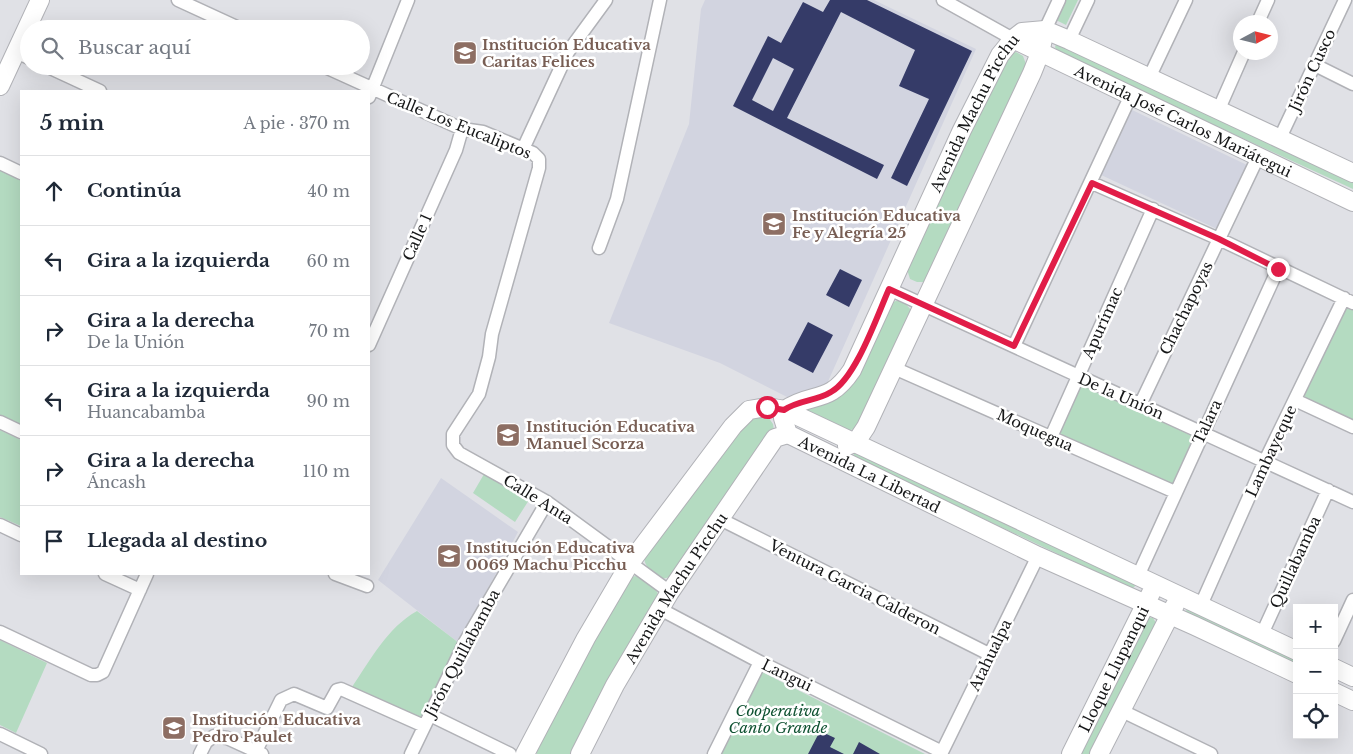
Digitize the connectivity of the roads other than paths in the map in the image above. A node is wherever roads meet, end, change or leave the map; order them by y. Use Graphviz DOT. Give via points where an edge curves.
graph roads {
  1 [pos="40,0"];
  2 [pos="178,0"];
  3 [pos="408,0"];
  4 [pos="606,0"];
  5 [pos="660,0"];
  6 [pos="1059,0"];
  7 [pos="1088,0"];
  8 [pos="1186,0"];
  9 [pos="1268,0"];
  10 [pos="1345,0"];
  11 [pos="949,1"];
  12 [pos="1261,15"];
  13 [pos="33,20"];
  14 [pos="221,20"];
  15 [pos="1044,30"];
  16 [pos="1013,39"];
  17 [pos="1069,40"];
  18 [pos="1040,53"];
  19 [pos="20,58"];
  20 [pos="1240,60"];
  21 [pos="1315,65"];
  22 [pos="65,75"];
  23 [pos="339,75"];
  24 [pos="1149,78"];
  25 [pos="1353,84"];
  26 [pos="0,86"];
  27 [pos="98,90"];
  28 [pos="366,90"];
  29 [pos="371,93"];
  30 [pos="1131,96"];
  31 [pos="1186,96"];
  32 [pos="1218,111"];
  33 [pos="1176,117"];
  34 [pos="462,129"];
  35 [pos="1279,140"];
  36 [pos="523,149"];
  37 [pos="1258,157"];
  38 [pos="0,162"];
  39 [pos="20,172"];
  40 [pos="1353,173"];
  41 [pos="1092,183"];
  42 [pos="1353,202"];
  43 [pos="1154,209"];
  44 [pos="1219,239"];
  45 [pos="599,248"];
  46 [pos="1278,269"];
  47 [pos="889,289"];
  48 [pos="1348,300"];
  49 [pos="924,305"];
  50 [pos="372,328"];
  51 [pos="1014,346"];
  52 [pos="894,368"];
  53 [pos="1078,377"];
  54 [pos="1295,400"];
  55 [pos="1140,405"];
  56 [pos="784,410"];
  57 [pos="0,422"];
  58 [pos="1353,427"];
  59 [pos="20,432"];
  60 [pos="1202,433"];
  61 [pos="788,434"];
  62 [pos="1051,437"];
  63 [pos="856,442"];
  64 [pos="453,445"];
  65 [pos="824,451"];
  66 [pos="1264,463"];
  67 [pos="1328,490"];
  68 [pos="1175,492"];
  69 [pos="547,502"];
  70 [pos="1353,502"];
  71 [pos="718,518"];
  72 [pos="0,525"];
  73 [pos="20,535"];
  74 [pos="1038,556"];
  75 [pos="630,563"];
  76 [pos="107,575"];
  77 [pos="147,575"];
  78 [pos="338,575"];
  79 [pos="1138,576"];
  80 [pos="1155,584"];
  81 [pos="367,586"];
  82 [pos="140,590"];
  83 [pos="670,592"];
  84 [pos="1180,595"];
  85 [pos="1353,600"];
  86 [pos="1145,604"];
  87 [pos="1201,605"];
  88 [pos="660,609"];
  89 [pos="1170,615"];
  90 [pos="0,632"];
  91 [pos="1338,632"];
  92 [pos="1262,634"];
  93 [pos="1295,649"];
  94 [pos="991,654"];
  95 [pos="760,662"];
  96 [pos="1338,670"];
  97 [pos="1293,672"];
  98 [pos="1353,677"];
  99 [pos="1338,694"];
  100 [pos="1353,701"];
  101 [pos="1120,710"];
  102 [pos="427,721"];
  103 [pos="0,734"];
  104 [pos="259,753"];
  105 [pos="942,753"];
  106 [pos="41,754"];
  107 [pos="200,754"];
  108 [pos="411,754"];
  109 [pos="510,754"];
  110 [pos="524,754"];
  111 [pos="580,754"];
  112 [pos="714,754"];
  113 [pos="1071,754"];
  114 [pos="1099,754"];
  115 [pos="1212,754"];
  1 -- 13 [label="street"];
  2 -- 14 [label="street"];
  3 -- 29 [label="street"];
  4 -- 36 [label="street" via="568,52"];
  5 -- 45 [label="street" via="617,198"];
  6 -- 15 [label="street"];
  7 -- 17 [label="street"];
  8 -- 24 [label="street"];
  9 -- 12 [label="street"];
  10 -- 21 [label="street, Jirón Cusco"];
  11 -- 16 [label="street"];
  15 -- 16 [label="street, Avenida Machu Picchu" via="1022,32"];
  15 -- 17 [label="street, Avenida José Carlos Mariátegui"];
  15 -- 18 [label="street, Avenida Machu Picchu"];
  16 -- 18 [label="street, Avenida José Carlos Mariátegui"];
  16 -- 47 [label="street, Avenida Machu Picchu" via="1000,55 962,130"];
  17 -- 24 [label="street, Avenida José Carlos Mariátegui"];
  18 -- 30 [label="street, Avenida José Carlos Mariátegui"];
  18 -- 49 [label="street, Avenida Machu Picchu"];
  19 -- 26 [label="street"];
  20 -- 32 [label="street"];
  21 -- 25 [label="street"];
  21 -- 35 [label="street, Jirón Cusco"];
  22 -- 27 [label="street"];
  23 -- 28 [label="street, Calle Los Eucaliptos"];
  24 -- 31 [label="street, Avenida José Carlos Mariátegui"];
  29 -- 34 [label="street, Calle Los Eucaliptos"];
  30 -- 33 [label="street, Avenida José Carlos Mariátegui"];
  30 -- 41 [label="street"];
  31 -- 32 [label="street, Avenida José Carlos Mariátegui"];
  31 -- 33 [label="street"];
  32 -- 35 [label="street, Avenida José Carlos Mariátegui"];
  33 -- 37 [label="street, Avenida José Carlos Mariátegui"];
  34 -- 36 [label="street, Calle Los Eucaliptos" via="483,132"];
  34 -- 50 [label="street, Calle 1" via="456,150"];
  35 -- 40 [label="street, Avenida José Carlos Mariátegui"];
  36 -- 64 [label="street, Calle Los Eucaliptos" via="539,159 539,168 492,334 490,358 479,394 453,434"];
  37 -- 42 [label="street, Avenida José Carlos Mariátegui"];
  37 -- 44 [label="street, Chachapoyas"];
  38 -- 39 [label="street"];
  41 -- 43 [label="street"];
  41 -- 51 [label="street"];
  43 -- 44 [label="street"];
  43 -- 53 [label="street, Apurímac"];
  44 -- 46 [label="street"];
  44 -- 55 [label="street, Chachapoyas"];
  46 -- 48 [label="street"];
  46 -- 60 [label="street, Talara"];
  47 -- 49 [label="street, De la Unión"];
  47 -- 56 [label="street, Avenida Machu Picchu" via="842,385 830,393"];
  48 -- 54 [label="street, Lambayeque"];
  49 -- 51 [label="street, De la Unión"];
  49 -- 52 [label="street, Avenida Machu Picchu"];
  51 -- 53 [label="street, De la Unión"];
  52 -- 62 [label="street, Moquegua"];
  52 -- 63 [label="street, Avenida Machu Picchu"];
  53 -- 55 [label="street, De la Unión"];
  53 -- 62 [label="street, Apurímac"];
  54 -- 58 [label="street"];
  54 -- 66 [label="street, Lambayeque"];
  55 -- 60 [label="street, De la Unión"];
  56 -- 61 [label="street, Avenida La Libertad"];
  56 -- 63 [label="street, Avenida La Libertad"];
  56 -- 75 [label="street, Avenida Machu Picchu" via="767,407 749,410"];
  57 -- 59 [label="street"];
  60 -- 66 [label="street, De la Unión"];
  60 -- 68 [label="street, Talara"];
  61 -- 65 [label="street, Avenida La Libertad"];
  61 -- 71 [label="street, Avenida Machu Picchu" via="775,438"];
  62 -- 68 [label="street, Moquegua"];
  63 -- 65 [label="street"];
  63 -- 79 [label="street, Avenida La Libertad"];
  64 -- 69 [label="street, Calle Anta" via="459,453"];
  65 -- 74 [label="street, Avenida La Libertad"];
  66 -- 67 [label="street, De la Unión"];
  66 -- 87 [label="street, Lambayeque"];
  67 -- 70 [label="street, De la Unión"];
  67 -- 92 [label="street, Quillabamba"];
  68 -- 79 [label="street, Talara"];
  69 -- 75 [label="street, Calle Anta"];
  69 -- 102 [label="street, Jirón Quillabamba" via="465,642"];
  71 -- 83 [label="street, Avenida Machu Picchu"];
  71 -- 94 [label="street, Ventura Garcia Calderon"];
  72 -- 73 [label="street"];
  74 -- 86 [label="street, Avenida La Libertad"];
  74 -- 94 [label="street, Atahualpa"];
  75 -- 83 [label="street, Calle Anta"];
  75 -- 110 [label="street, Avenida Machu Picchu"];
  76 -- 82 [label="street"];
  77 -- 82 [label="street"];
  78 -- 81 [label="street"];
  79 -- 80 [label="street, Avenida La Libertad"];
  80 -- 84 [label="street, Avenida La Libertad"];
  80 -- 86 [label="street, Lloque Llupanqui"];
  82 -- 90 [label="street" via="102,672 97,675"];
  83 -- 88 [label="street, Avenida Machu Picchu"];
  84 -- 87 [label="street, Avenida La Libertad"];
  84 -- 89 [label="street, Lloque Llupanqui"];
  85 -- 91 [label="street"];
  86 -- 89 [label="street, Avenida La Libertad"];
  86 -- 113 [label="street, Lloque Llupanqui"];
  87 -- 92 [label="street, Avenida La Libertad"];
  88 -- 95 [label="street, Langui"];
  88 -- 111 [label="street, Avenida Machu Picchu" via="615,685"];
  89 -- 97 [label="street, Avenida La Libertad"];
  89 -- 101 [label="street, Lloque Llupanqui"];
  92 -- 93 [label="street, Avenida La Libertad"];
  94 -- 105 [label="street, Atahualpa"];
  95 -- 105 [label="street, Langui"];
  95 -- 112 [label="street"];
  96 -- 98 [label="street"];
  99 -- 100 [label="street"];
  101 -- 114 [label="street, Lloque Llupanqui"];
  101 -- 115 [label="street"];
  102 -- 104 [label="street" via="341,689 337,690 327,708 294,694 281,700"];
  102 -- 108 [label="street, Jirón Quillabamba"];
  102 -- 109 [label="street"];
  103 -- 106 [label="street"];
  104 -- 107 [label="street" via="214,736 206,742"];
}
